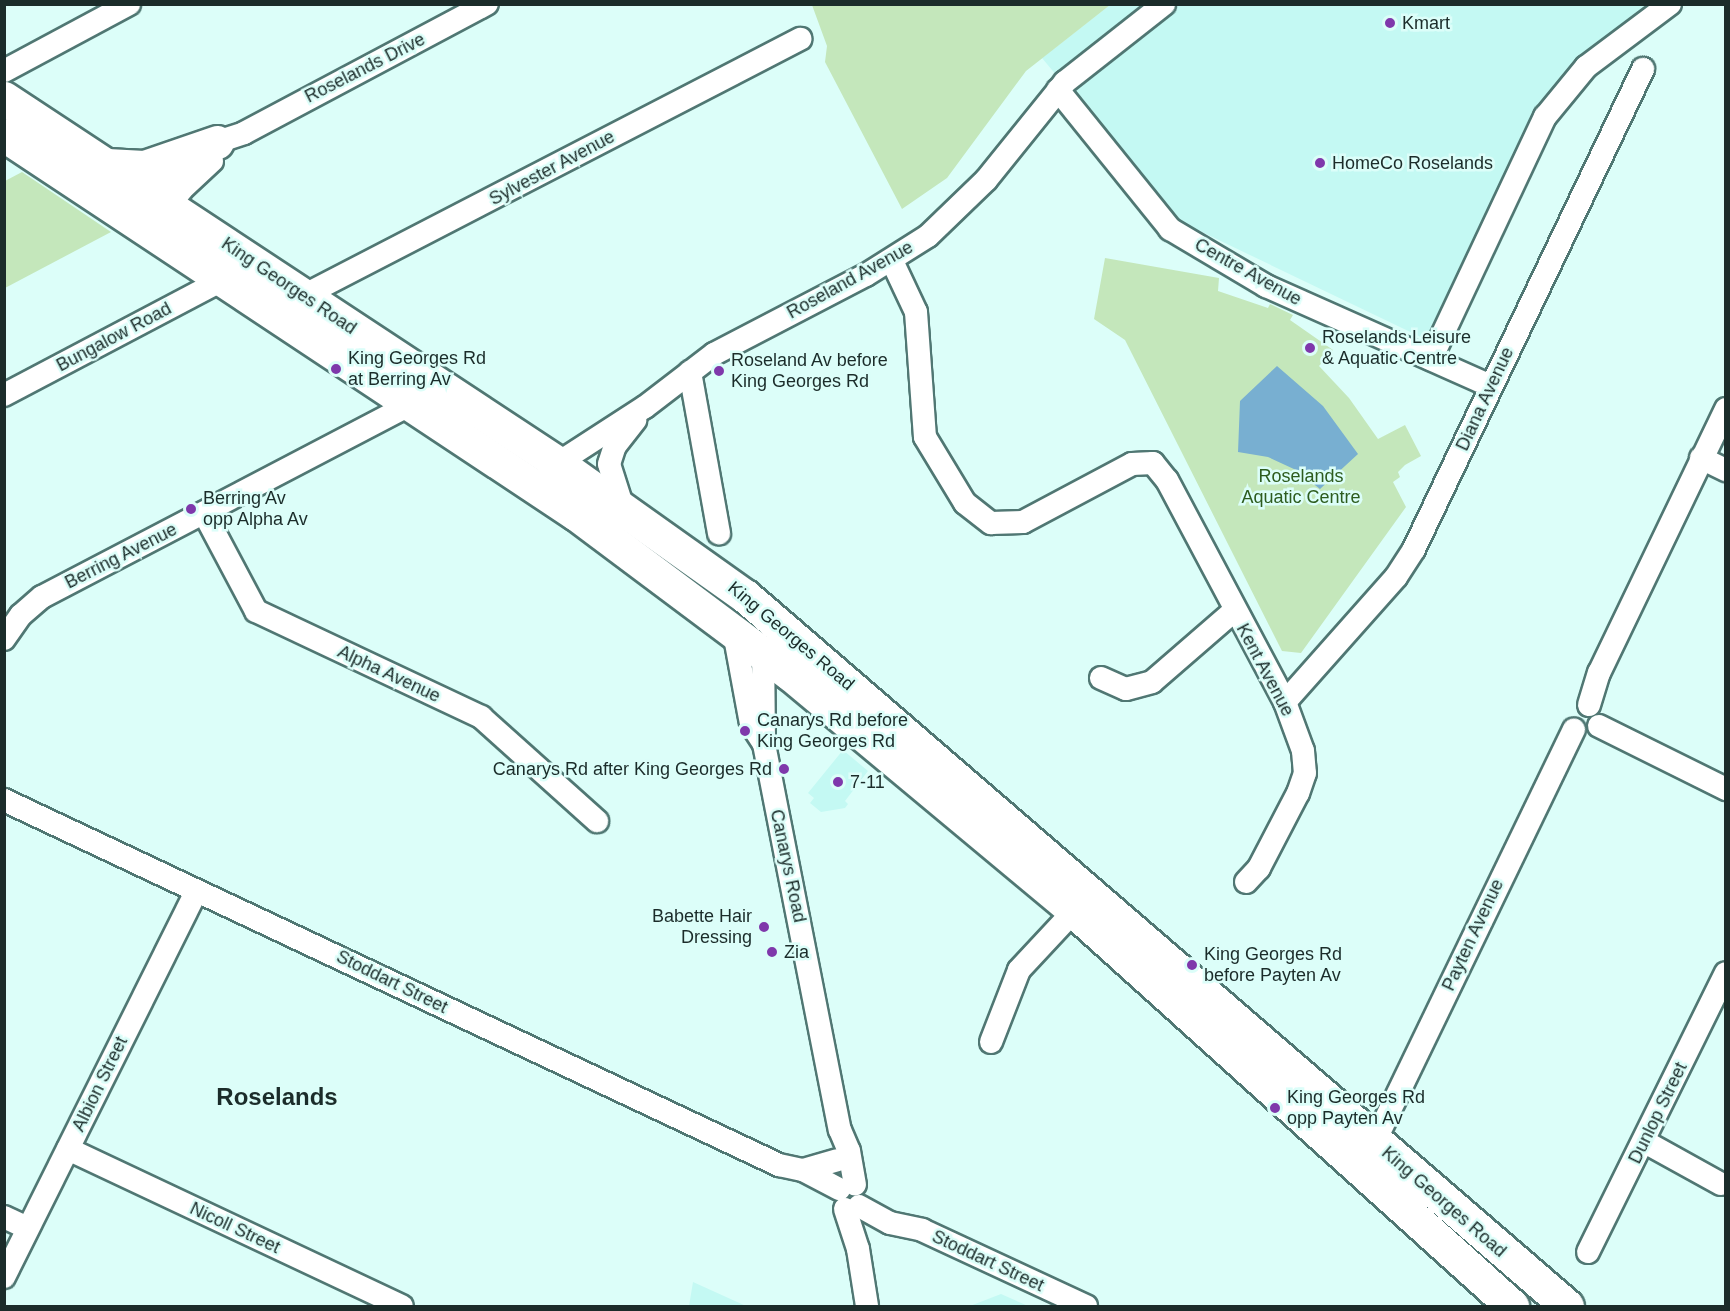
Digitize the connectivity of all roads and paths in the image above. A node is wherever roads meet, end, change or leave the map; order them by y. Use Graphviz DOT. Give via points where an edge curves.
graph roads {
  1 [pos="129,4"];
  2 [pos="487,4"];
  3 [pos="1164,4"];
  4 [pos="1670,4"];
  5 [pos="800,39"];
  6 [pos="1643,69"];
  7 [pos="4,71"];
  8 [pos="1058,90"];
  9 [pos="4,98"];
  10 [pos="4,135"];
  11 [pos="231,137"];
  12 [pos="107,165"];
  13 [pos="150,212"];
  14 [pos="892,261"];
  15 [pos="224,279"];
  16 [pos="303,296"];
  17 [pos="1431,359"];
  18 [pos="690,372"];
  19 [pos="1491,386"];
  20 [pos="4,395"];
  21 [pos="410,405"];
  22 [pos="645,407"];
  23 [pos="1725,409"];
  24 [pos="1701,458"];
  25 [pos="559,464"];
  26 [pos="1725,470"];
  27 [pos="526,480"];
  28 [pos="623,508"];
  29 [pos="204,513"];
  30 [pos="719,533"];
  31 [pos="698,560"];
  32 [pos="1234,611"];
  33 [pos="734,632"];
  34 [pos="4,639"];
  35 [pos="764,655"];
  36 [pos="1101,678"];
  37 [pos="815,693"];
  38 [pos="1285,702"];
  39 [pos="1588,705"];
  40 [pos="766,721"];
  41 [pos="1599,726"];
  42 [pos="1574,730"];
  43 [pos="764,744"];
  44 [pos="1725,789"];
  45 [pos="4,800"];
  46 [pos="597,821"];
  47 [pos="1246,882"];
  48 [pos="196,892"];
  49 [pos="1074,911"];
  50 [pos="1725,973"];
  51 [pos="991,1042"];
  52 [pos="840,1130"];
  53 [pos="1375,1141"];
  54 [pos="1645,1142"];
  55 [pos="68,1149"];
  56 [pos="837,1160"];
  57 [pos="779,1165"];
  58 [pos="803,1170"];
  59 [pos="1721,1184"];
  60 [pos="849,1197"];
  61 [pos="4,1217"];
  62 [pos="890,1222"];
  63 [pos="28,1228"];
  64 [pos="922,1230"];
  65 [pos="858,1249"];
  66 [pos="1588,1252"];
  67 [pos="4,1276"];
  68 [pos="402,1306"];
  69 [pos="867,1306"];
  70 [pos="1086,1306"];
  71 [pos="1512,1306"];
  72 [pos="1567,1306"];
  1 -- 7 [label="street"];
  2 -- 11 [label="street, Roselands Drive"];
  3 -- 8 [label="street, Roseland Avenue"];
  4 -- 17 [label="street" via="1586,67 1545,117"];
  5 -- 16 [label="street, Sylvester Avenue"];
  6 -- 19 [label="street, Diana Avenue"];
  8 -- 14 [label="street, Roseland Avenue" via="957,211"];
  8 -- 17 [label="street, Centre Avenue" via="1170,229 1266,286"];
  9 -- 12 [label="highway, King Georges Road"];
  10 -- 13 [label="highway, King Georges Road"];
  11 -- 12 [label="highway" via="144,167"];
  11 -- 13 [label="street, Roselands Drive" via="183,166"];
  12 -- 13 [label="highway, King Georges Road"];
  13 -- 15 [label="highway, King Georges Road"];
  13 -- 16 [label="highway, King Georges Road"];
  14 -- 18 [label="street, Roseland Avenue" via="742,339"];
  14 -- 32 [label="street, Kent Avenue" via="916,312 926,437 965,503 991,523 1023,522 1132,465 1153,463 1167,480"];
  15 -- 20 [label="street, Bungalow Road"];
  15 -- 21 [label="highway, King Georges Road"];
  16 -- 25 [label="highway, King Georges Road"];
  17 -- 19 [label="street, Centre Avenue"];
  18 -- 22 [label="street, Roseland Avenue"];
  18 -- 30 [label="street"];
  19 -- 38 [label="street, Diana Avenue" via="1414,549 1396,577"];
  21 -- 27 [label="highway, King Georges Road"];
  21 -- 29 [label="street, Berring Avenue"];
  22 -- 25 [label="street, Roseland Avenue"];
  22 -- 28 [label="street, Roseland Avenue" via="611,454 609,471"];
  23 -- 24 [label="street"];
  24 -- 26 [label="street"];
  24 -- 39 [label="street" via="1599,673"];
  25 -- 27 [label="street, Roseland Avenue"];
  25 -- 28 [label="highway, King Georges Road"];
  27 -- 33 [label="highway, King Georges Road"];
  28 -- 31 [label="highway, King Georges Road"];
  29 -- 34 [label="street, Berring Avenue" via="42,597 21,615"];
  29 -- 46 [label="street, Alpha Avenue" via="256,611 481,717"];
  31 -- 35 [label="street, Canarys Road" via="713,591 759,630"];
  31 -- 53 [label="highway, King Georges Road" via="804,644"];
  32 -- 36 [label="street" via="1152,682 1126,688"];
  32 -- 38 [label="street, Kent Avenue"];
  33 -- 35 [label="highway, King Georges Road"];
  33 -- 43 [label="street, Canarys Road" via="751,724"];
  35 -- 37 [label="highway, King Georges Road"];
  35 -- 40 [label="street, Canarys Road"];
  37 -- 40 [label="street, Canarys Road" via="785,694 772,705"];
  37 -- 49 [label="highway, King Georges Road"];
  38 -- 47 [label="street, Kent Avenue" via="1303,751 1305,773 1259,868"];
  39 -- 41 [label="street" via="1598,711"];
  39 -- 42 [label="street" via="1578,706 1571,715"];
  40 -- 43 [label="street, Canarys Road"];
  41 -- 42 [label="street" via="1588,735"];
  41 -- 44 [label="street"];
  42 -- 53 [label="street, Payten Avenue"];
  43 -- 52 [label="street, Canarys Road"];
  45 -- 48 [label="street, Stoddart Street"];
  48 -- 55 [label="street, Albion Street"];
  48 -- 57 [label="street, Stoddart Street"];
  49 -- 51 [label="street" via="1019,970"];
  49 -- 71 [label="highway, King Georges Road"];
  50 -- 54 [label="street, Dunlop Street"];
  52 -- 56 [label="street, Canarys Road"];
  52 -- 60 [label="street, Canarys Road" via="849,1151"];
  53 -- 72 [label="highway, King Georges Road"];
  54 -- 59 [label="street"];
  54 -- 66 [label="street, Dunlop Street"];
  55 -- 63 [label="street, Albion Street"];
  55 -- 68 [label="street, Nicoll Street"];
  56 -- 58 [label="street, Stoddart Street"];
  56 -- 60 [label="street, Canarys Road"];
  57 -- 58 [label="street, Stoddart Street"];
  57 -- 60 [label="street, Stoddart Street" via="790,1179"];
  58 -- 60 [label="street, Stoddart Street"];
  60 -- 62 [label="street, Stoddart Street"];
  60 -- 64 [label="street, Stoddart Street" via="905,1214"];
  60 -- 65 [label="street, Canarys Road" via="862,1230"];
  61 -- 63 [label="street"];
  62 -- 64 [label="street, Stoddart Street"];
  62 -- 65 [label="street" via="872,1229"];
  63 -- 67 [label="street, Albion Street"];
  64 -- 70 [label="street, Stoddart Street"];
  65 -- 69 [label="street, Canarys Road"];
}
